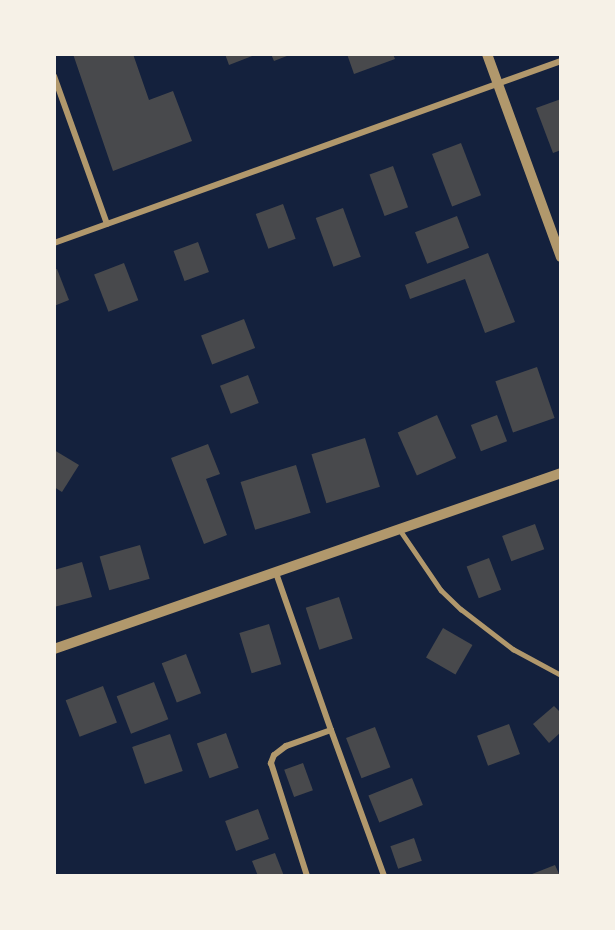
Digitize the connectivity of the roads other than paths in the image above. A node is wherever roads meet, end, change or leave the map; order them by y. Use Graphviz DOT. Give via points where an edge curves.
graph roads {
  1 [pos="487,54"];
  2 [pos="561,60"];
  3 [pos="54,75"];
  4 [pos="497,84"];
  5 [pos="107,224"];
  6 [pos="54,243"];
  7 [pos="561,257"];
  8 [pos="561,473"];
  9 [pos="400,530"];
  10 [pos="276,573"];
  11 [pos="54,649"];
  12 [pos="561,675"];
  13 [pos="331,730"];
  14 [pos="307,876"];
  15 [pos="384,876"];
  1 -- 4 [label="street"];
  2 -- 4 [label="street"];
  3 -- 5 [label="street"];
  4 -- 5 [label="street"];
  4 -- 7 [label="street"];
  5 -- 6 [label="street"];
  8 -- 9 [label="street"];
  9 -- 10 [label="street"];
  9 -- 12 [label="lane" via="441,590 461,609 520,654"];
  10 -- 11 [label="street"];
  10 -- 13 [label="street"];
  13 -- 14 [label="street" via="286,746 273,755 272,763"];
  13 -- 15 [label="street"];
}
